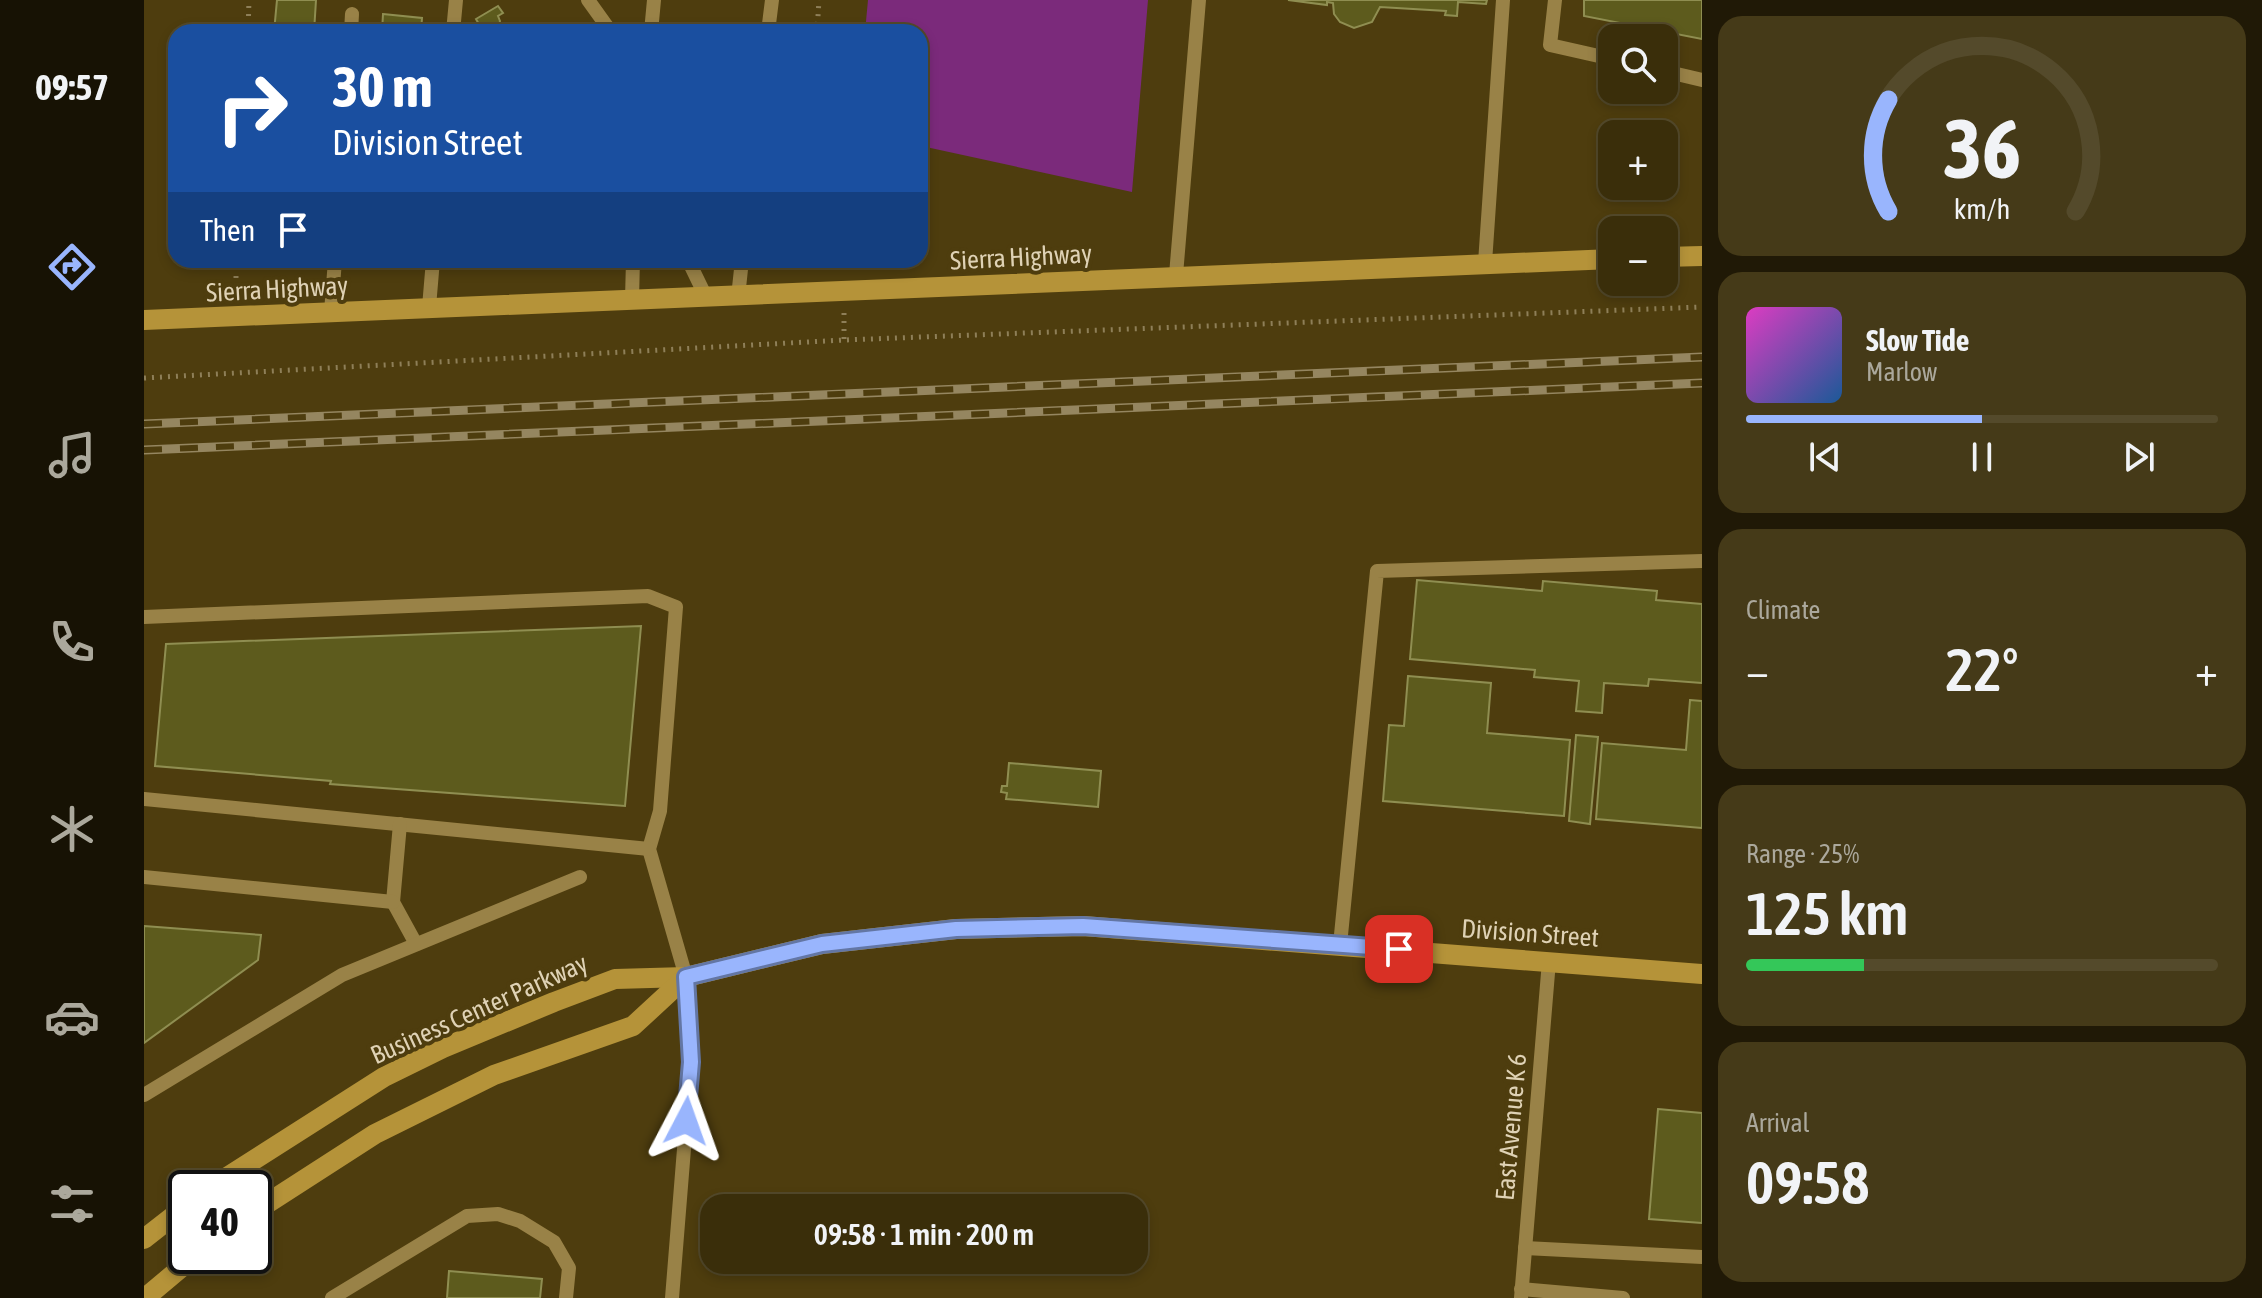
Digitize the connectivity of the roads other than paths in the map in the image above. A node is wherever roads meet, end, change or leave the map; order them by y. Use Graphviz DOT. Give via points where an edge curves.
graph roads {
  1 [pos="456,0"];
  2 [pos="588,0"];
  3 [pos="654,0"];
  4 [pos="772,0"];
  5 [pos="1199,0"];
  6 [pos="1503,0"];
  7 [pos="1555,0"];
  8 [pos="352,14"];
  9 [pos="351,24"];
  10 [pos="454,24"];
  11 [pos="605,24"];
  12 [pos="652,24"];
  13 [pos="769,24"];
  14 [pos="1598,56"];
  15 [pos="1678,74"];
  16 [pos="1702,80"];
  17 [pos="1702,256"];
  18 [pos="1678,257"];
  19 [pos="1598,259"];
  20 [pos="1485,263"];
  21 [pos="334,268"];
  22 [pos="432,268"];
  23 [pos="633,268"];
  24 [pos="692,268"];
  25 [pos="741,268"];
  26 [pos="1176,275"];
  27 [pos="706,297"];
  28 [pos="738,297"];
  29 [pos="632,299"];
  30 [pos="429,307"];
  31 [pos="331,312"];
  32 [pos="144,320"];
  33 [pos="1702,561"];
  34 [pos="144,617"];
  35 [pos="144,799"];
  36 [pos="400,824"];
  37 [pos="649,849"];
  38 [pos="144,877"];
  39 [pos="580,877"];
  40 [pos="393,902"];
  41 [pos="416,944"];
  42 [pos="1340,945"];
  43 [pos="1549,961"];
  44 [pos="1702,974"];
  45 [pos="686,977"];
  46 [pos="144,1095"];
  47 [pos="238,1170"];
  48 [pos="272,1200"];
  49 [pos="168,1220"];
  50 [pos="144,1239"];
  51 [pos="1525,1248"];
  52 [pos="1702,1257"];
  53 [pos="174,1274"];
  54 [pos="1521,1294"];
  55 [pos="145,1298"];
  56 [pos="332,1298"];
  57 [pos="566,1298"];
  58 [pos="672,1298"];
  59 [pos="1623,1298"];
  1 -- 10 [label="street"];
  2 -- 11 [label="street"];
  3 -- 12 [label="street"];
  4 -- 13 [label="street"];
  5 -- 26 [label="street"];
  6 -- 20 [label="street"];
  7 -- 14 [label="street" via="1550,45"];
  8 -- 9 [label="street"];
  15 -- 16 [label="street"];
  17 -- 18 [label="main road"];
  19 -- 20 [label="main road, Sierra Highway"];
  20 -- 26 [label="main road, Sierra Highway"];
  21 -- 31 [label="street"];
  22 -- 30 [label="street"];
  23 -- 29 [label="street"];
  24 -- 27 [label="street"];
  25 -- 28 [label="street"];
  26 -- 28 [label="main road, Sierra Highway"];
  27 -- 28 [label="main road, Sierra Highway"];
  27 -- 29 [label="main road, Sierra Highway"];
  29 -- 30 [label="main road, Sierra Highway"];
  30 -- 31 [label="main road, Sierra Highway"];
  31 -- 32 [label="main road, Sierra Highway"];
  33 -- 42 [label="street" via="1377,571"];
  34 -- 37 [label="street" via="648,596 676,607 660,811"];
  35 -- 36 [label="street"];
  36 -- 37 [label="street"];
  36 -- 40 [label="street"];
  37 -- 45 [label="street"];
  38 -- 40 [label="street"];
  39 -- 41 [label="street"];
  40 -- 41 [label="street"];
  41 -- 46 [label="street" via="342,975"];
  42 -- 43 [label="main road, Division Street"];
  42 -- 45 [label="main road, Division Street" via="1083,926 956,929 822,944"];
  43 -- 44 [label="main road, Division Street"];
  43 -- 51 [label="street, East Avenue K 6"];
  45 -- 47 [label="main road, Business Center Parkway" via="615,979 443,1048 384,1077"];
  45 -- 48 [label="main road" via="633,1026 494,1075 375,1134"];
  45 -- 58 [label="street" via="691,1062"];
  49 -- 50 [label="main road"];
  51 -- 52 [label="street"];
  51 -- 54 [label="street, East Avenue K 6"];
  53 -- 55 [label="main road"];
  54 -- 59 [label="street"];
  56 -- 57 [label="street" via="467,1216 498,1214 554,1242 569,1268"];
}
